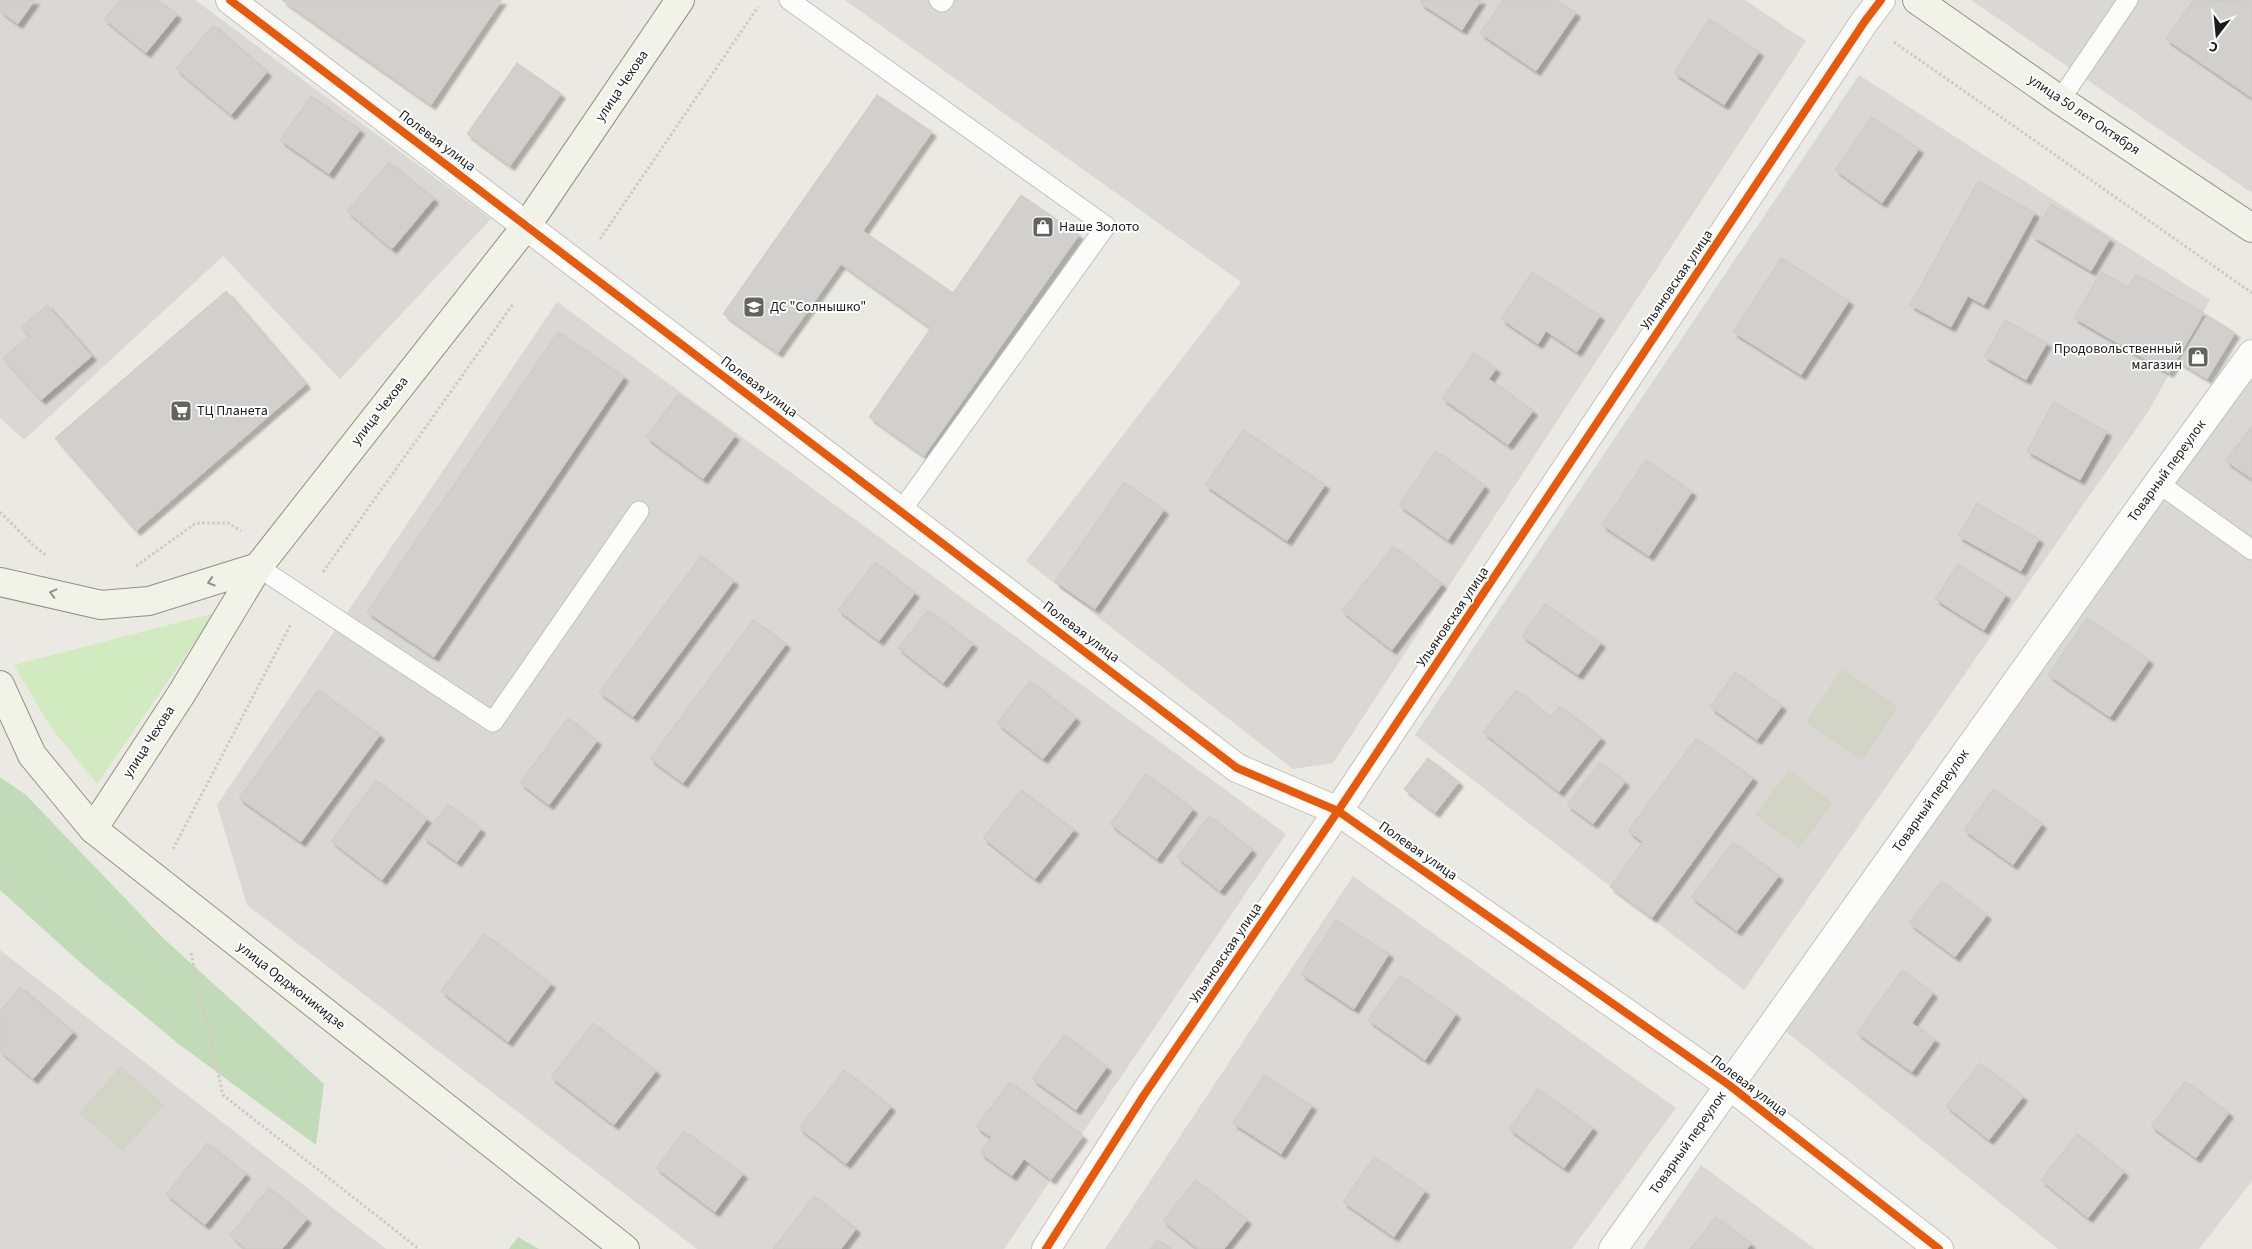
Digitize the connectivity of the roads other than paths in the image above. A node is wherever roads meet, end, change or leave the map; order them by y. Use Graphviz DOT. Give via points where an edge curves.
graph roads {
  1 [pos="230,0"];
  2 [pos="680,0"];
  3 [pos="789,0"];
  4 [pos="939,0"];
  5 [pos="944,0"];
  6 [pos="1917,0"];
  7 [pos="2128,0"];
  8 [pos="1873,10"];
  9 [pos="2060,100"];
  10 [pos="527,225"];
  11 [pos="2252,228"];
  12 [pos="2252,355"];
  13 [pos="2158,483"];
  14 [pos="639,511"];
  15 [pos="901,511"];
  16 [pos="2252,550"];
  17 [pos="264,559"];
  18 [pos="0,582"];
  19 [pos="0,685"];
  20 [pos="1338,811"];
  21 [pos="92,829"];
  22 [pos="1729,1085"];
  23 [pos="625,1249"];
  24 [pos="1046,1249"];
  25 [pos="1613,1249"];
  26 [pos="1938,1249"];
  1 -- 10 [label="street, Полевая улица"];
  2 -- 10 [label="main road, улица Чехова"];
  3 -- 15 [label="lane" via="1106,226"];
  4 -- 5 [label="lane"];
  6 -- 9 [label="main road, улица 50 лет Октября"];
  7 -- 9 [label="lane"];
  8 -- 20 [label="street, Ульяновская улица"];
  9 -- 11 [label="main road, улица 50 лет Октября"];
  10 -- 15 [label="street, Полевая улица"];
  10 -- 17 [label="main road, улица Чехова"];
  12 -- 13 [label="street, Товарный переулок"];
  13 -- 16 [label="lane"];
  13 -- 22 [label="street, Товарный переулок"];
  14 -- 17 [label="lane" via="493,722 304,598"];
  15 -- 20 [label="street, Полевая улица" via="1237,768"];
  17 -- 18 [label="main road, one-way" via="149,601 101,605"];
  17 -- 21 [label="main road, улица Чехова" via="182,693"];
  19 -- 21 [label="main road, улица Орджоникидзе" via="32,755"];
  20 -- 22 [label="street, Полевая улица"];
  20 -- 24 [label="street, Ульяновская улица" via="1144,1095"];
  21 -- 23 [label="main road, улица Орджоникидзе"];
  22 -- 25 [label="street, Товарный переулок"];
  22 -- 26 [label="street, Полевая улица"];
}
